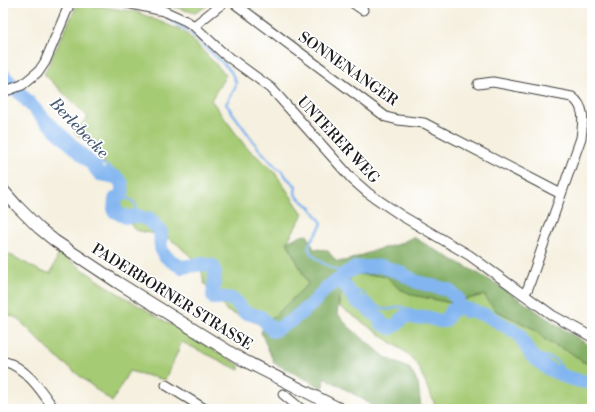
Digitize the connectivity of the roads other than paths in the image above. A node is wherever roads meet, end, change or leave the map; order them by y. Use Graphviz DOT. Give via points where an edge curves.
graph roads {
  1 [pos="70,3"];
  2 [pos="127,3"];
  3 [pos="223,3"];
  4 [pos="234,3"];
  5 [pos="353,3"];
  6 [pos="363,10"];
  7 [pos="194,26"];
  8 [pos="478,84"];
  9 [pos="5,92"];
  10 [pos="3,190"];
  11 [pos="561,194"];
  12 [pos="524,295"];
  13 [pos="592,337"];
  14 [pos="3,361"];
  15 [pos="166,385"];
  16 [pos="283,394"];
  17 [pos="54,409"];
  18 [pos="205,409"];
  19 [pos="301,409"];
  20 [pos="340,409"];
  1 -- 9 [label="street" via="39,71 22,85"];
  2 -- 7 [label="street, UNTERER WEG" via="164,11"];
  3 -- 7 [label="street"];
  4 -- 11 [label="street, SONNENANGER" via="386,117 424,123"];
  5 -- 6 [label="street"];
  7 -- 12 [label="street, UNTERER WEG" via="223,53 271,88 368,194 469,255"];
  8 -- 11 [label="street" via="493,82 572,97 581,106 581,138"];
  10 -- 20 [label="main road, PADERBORNER STRASSE" via="16,206 55,241 117,282 241,359"];
  11 -- 12 [label="street"];
  12 -- 13 [label="street, UNTERER WEG" via="552,315"];
  14 -- 17 [label="street" via="21,369"];
  15 -- 18 [label="street"];
  16 -- 19 [label="street"];
}
